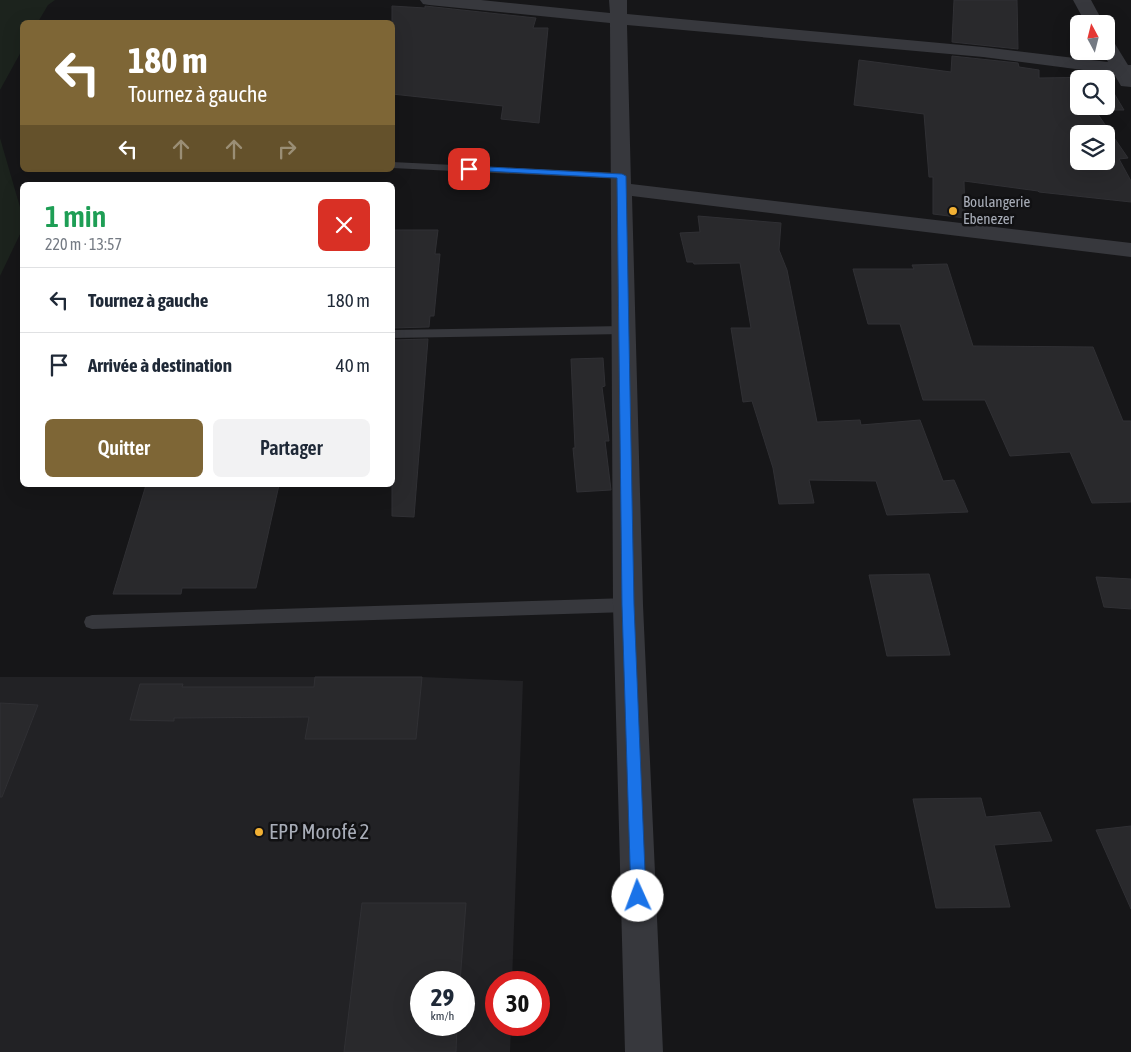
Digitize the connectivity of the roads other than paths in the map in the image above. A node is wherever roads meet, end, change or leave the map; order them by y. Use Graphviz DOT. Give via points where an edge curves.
graph roads {
  1 [pos="429,0"];
  2 [pos="1082,0"];
  3 [pos="618,10"];
  4 [pos="1090,15"];
  5 [pos="1115,55"];
  6 [pos="1126,70"];
  7 [pos="1131,88"];
  8 [pos="395,165"];
  9 [pos="622,182"];
  10 [pos="1131,250"];
  11 [pos="624,330"];
  12 [pos="395,334"];
  13 [pos="628,605"];
  14 [pos="92,622"];
  15 [pos="644,1052"];
  1 -- 3 [label="street"];
  2 -- 4 [label="street"];
  3 -- 6 [label="street"];
  3 -- 9 [label="street"];
  5 -- 6 [label="street"];
  6 -- 7 [label="street"];
  8 -- 9 [label="lane"];
  9 -- 10 [label="street"];
  9 -- 11 [label="street"];
  11 -- 12 [label="lane"];
  11 -- 13 [label="street"];
  13 -- 14 [label="lane"];
  13 -- 15 [label="street"];
}
